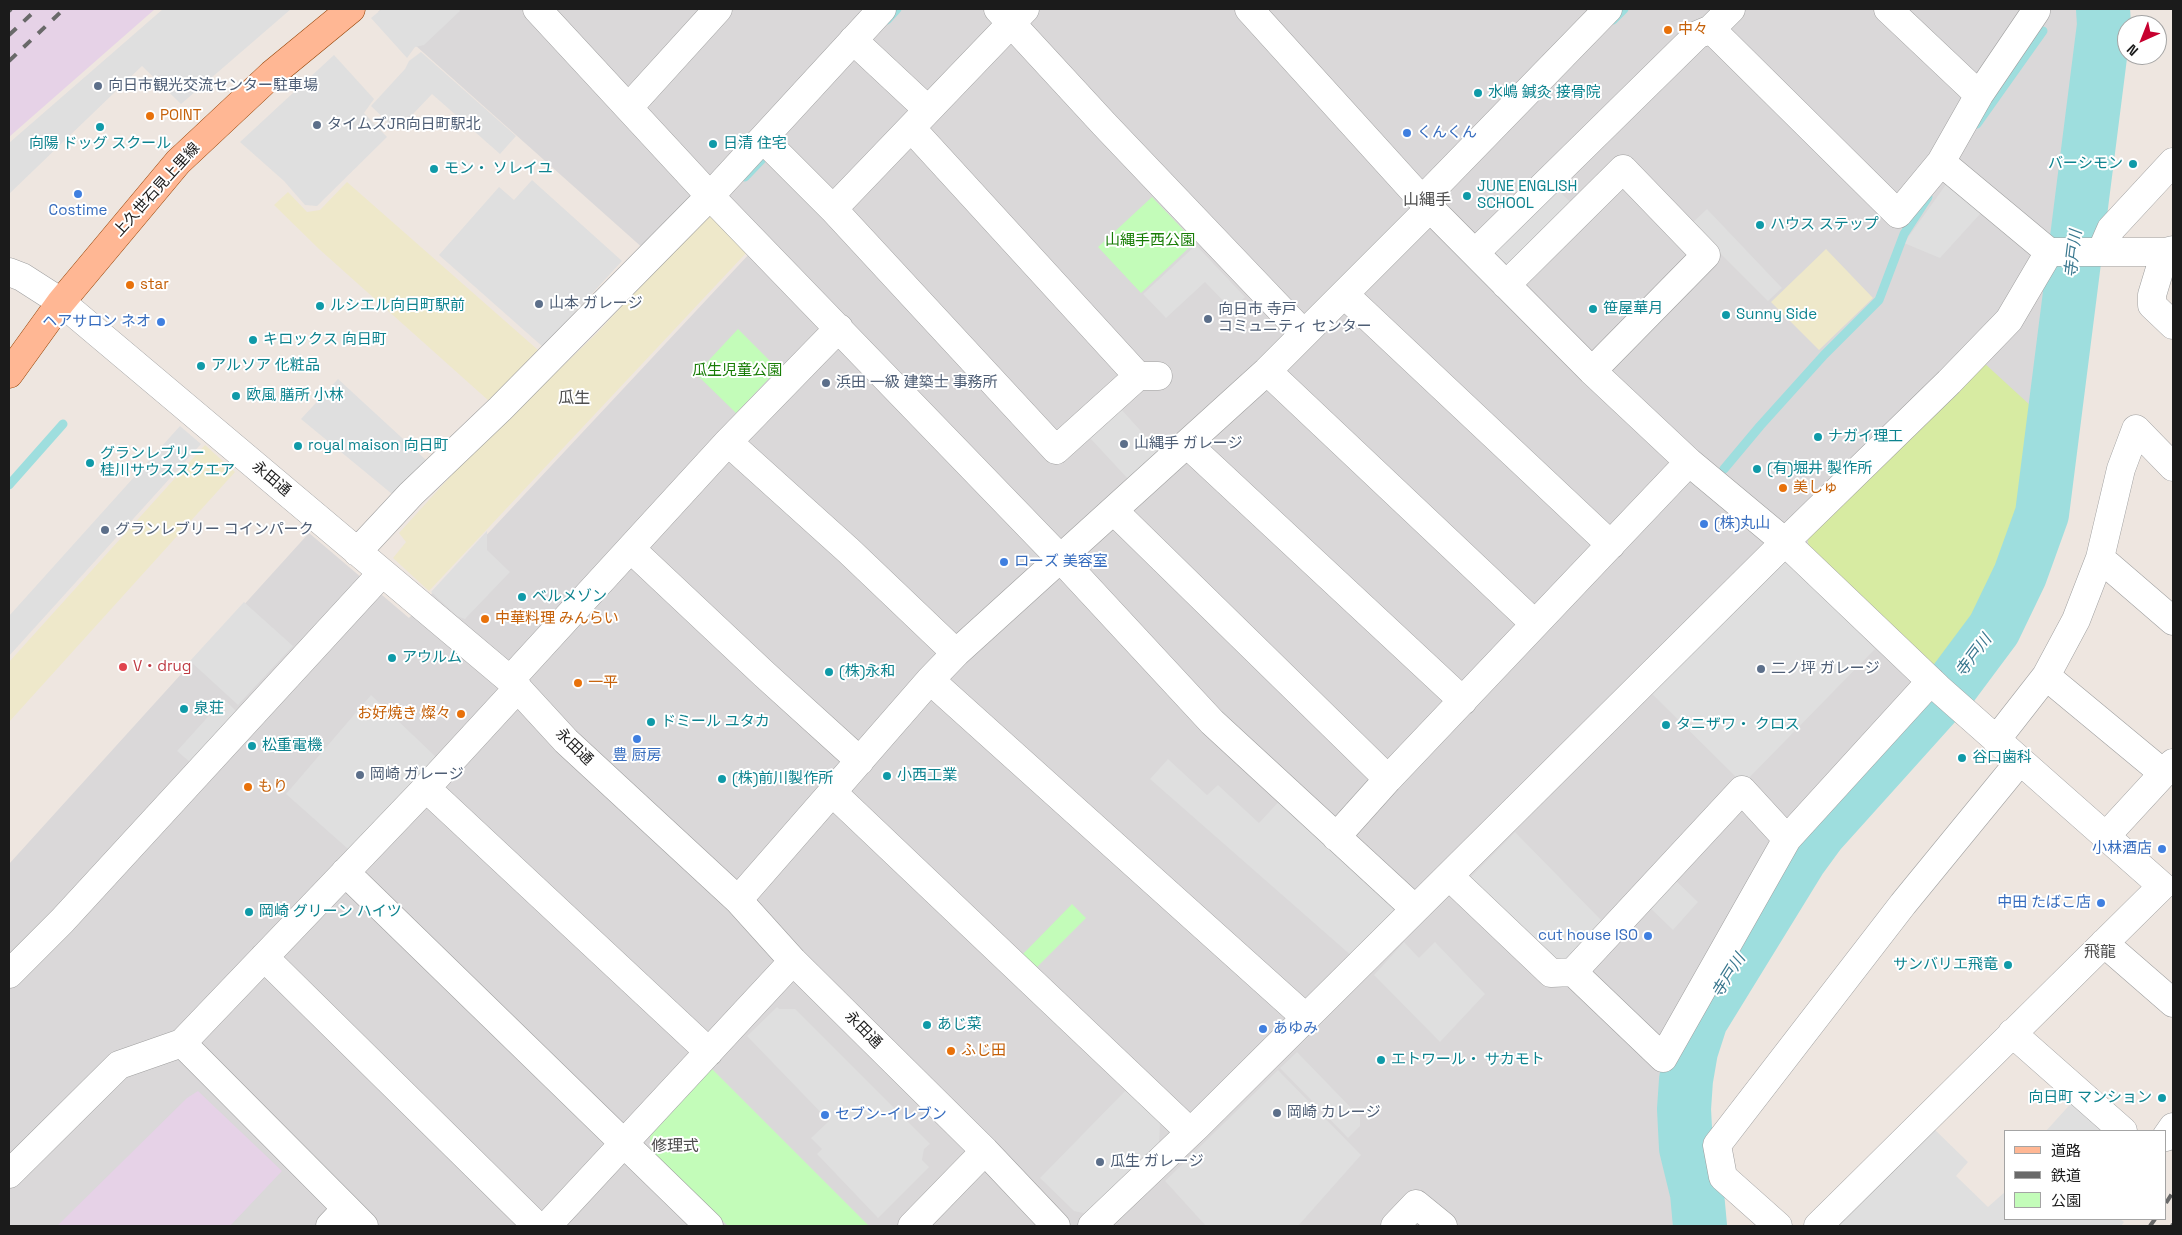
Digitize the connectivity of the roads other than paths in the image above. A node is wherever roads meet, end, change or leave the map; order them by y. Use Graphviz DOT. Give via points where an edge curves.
graph roads {
  1 [pos="351,9"];
  2 [pos="537,9"];
  3 [pos="718,9"];
  4 [pos="882,9"];
  5 [pos="1249,9"];
  6 [pos="1731,9"];
  7 [pos="1888,9"];
  8 [pos="2035,9"];
  9 [pos="1012,14"];
  10 [pos="1592,14"];
  11 [pos="1711,30"];
  12 [pos="853,40"];
  13 [pos="1979,96"];
  14 [pos="629,107"];
  15 [pos="920,119"];
  16 [pos="762,139"];
  17 [pos="1940,162"];
  18 [pos="2173,162"];
  19 [pos="710,196"];
  20 [pos="1426,204"];
  21 [pos="833,209"];
  22 [pos="2169,251"];
  23 [pos="2074,252"];
  24 [pos="1475,253"];
  25 [pos="9,272"];
  26 [pos="1506,285"];
  27 [pos="1345,295"];
  28 [pos="61,302"];
  29 [pos="2173,325"];
  30 [pos="839,328"];
  31 [pos="1304,334"];
  32 [pos="1267,371"];
  33 [pos="1592,371"];
  34 [pos="9,374"];
  35 [pos="728,442"];
  36 [pos="1188,444"];
  37 [pos="1689,462"];
  38 [pos="2173,467"];
  39 [pos="1114,511"];
  40 [pos="1785,542"];
  41 [pos="1611,545"];
  42 [pos="631,549"];
  43 [pos="357,552"];
  44 [pos="1060,558"];
  45 [pos="2100,558"];
  46 [pos="382,572"];
  47 [pos="2173,621"];
  48 [pos="1535,624"];
  49 [pos="956,653"];
  50 [pos="2046,676"];
  51 [pos="930,680"];
  52 [pos="514,684"];
  53 [pos="1942,691"];
  54 [pos="1463,700"];
  55 [pos="1996,740"];
  56 [pos="860,761"];
  57 [pos="2020,761"];
  58 [pos="2168,768"];
  59 [pos="1388,778"];
  60 [pos="426,788"];
  61 [pos="833,792"];
  62 [pos="1336,837"];
  63 [pos="2105,837"];
  64 [pos="1787,839"];
  65 [pos="345,872"];
  66 [pos="1449,876"];
  67 [pos="2167,879"];
  68 [pos="738,900"];
  69 [pos="1415,909"];
  70 [pos="2104,943"];
  71 [pos="264,957"];
  72 [pos="793,961"];
  73 [pos="1573,972"];
  74 [pos="9,974"];
  75 [pos="2173,1003"];
  76 [pos="1305,1017"];
  77 [pos="2012,1033"];
  78 [pos="182,1042"];
  79 [pos="709,1052"];
  80 [pos="2122,1130"];
  81 [pos="1190,1132"];
  82 [pos="626,1143"];
  83 [pos="985,1151"];
  84 [pos="9,1174"];
  85 [pos="347,1221"];
  86 [pos="537,1226"];
  87 [pos="547,1226"];
  88 [pos="709,1226"];
  89 [pos="912,1226"];
  90 [pos="1056,1226"];
  91 [pos="1092,1226"];
  92 [pos="1396,1226"];
  93 [pos="1443,1226"];
  94 [pos="1778,1226"];
  95 [pos="1818,1226"];
  1 -- 28 [label="main road, 上久世石見上里線" via="272,74 178,162"];
  2 -- 14 [label="street"];
  3 -- 14 [label="street"];
  4 -- 12 [label="street"];
  5 -- 20 [label="street"];
  6 -- 11 [label="street"];
  7 -- 13 [label="street"];
  8 -- 13 [label="street"];
  9 -- 15 [label="street"];
  9 -- 31 [label="street" via="1104,124"];
  10 -- 20 [label="street"];
  11 -- 17 [label="street" via="1898,214"];
  11 -- 24 [label="street" via="1697,35"];
  12 -- 15 [label="street"];
  12 -- 16 [label="street"];
  13 -- 17 [label="street"];
  14 -- 19 [label="street"];
  15 -- 21 [label="street"];
  15 -- 21 [label="street" via="1148,376 1056,450"];
  16 -- 19 [label="street"];
  16 -- 21 [label="street"];
  17 -- 23 [label="street"];
  18 -- 23 [label="street" via="2111,229"];
  19 -- 30 [label="street"];
  19 -- 43 [label="street"];
  20 -- 24 [label="street"];
  20 -- 27 [label="street"];
  22 -- 23 [label="street"];
  22 -- 29 [label="street" via="2152,296 2152,305"];
  23 -- 40 [label="street" via="1949,382"];
  24 -- 26 [label="street"];
  25 -- 28 [label="street, 永田通"];
  26 -- 33 [label="street"];
  26 -- 33 [label="street" via="1623,168 1706,255"];
  27 -- 31 [label="street"];
  27 -- 41 [label="street"];
  28 -- 34 [label="main road, 上久世石見上里線"];
  28 -- 43 [label="street, 永田通"];
  30 -- 35 [label="street"];
  30 -- 44 [label="street"];
  31 -- 32 [label="street"];
  32 -- 36 [label="street"];
  32 -- 48 [label="street"];
  33 -- 37 [label="street"];
  35 -- 42 [label="street"];
  35 -- 49 [label="street"];
  36 -- 39 [label="street"];
  36 -- 54 [label="street"];
  37 -- 40 [label="street"];
  37 -- 41 [label="street"];
  38 -- 45 [label="street" via="2136,429 2121,469"];
  39 -- 44 [label="street"];
  39 -- 59 [label="street"];
  40 -- 53 [label="street"];
  40 -- 66 [label="street"];
  41 -- 48 [label="street"];
  42 -- 52 [label="street"];
  42 -- 56 [label="street"];
  43 -- 46 [label="street, 永田通"];
  44 -- 49 [label="street"];
  44 -- 62 [label="street" via="1212,722"];
  45 -- 47 [label="street"];
  45 -- 50 [label="street" via="2076,620"];
  46 -- 52 [label="street, 永田通"];
  46 -- 74 [label="street" via="62,921"];
  48 -- 54 [label="street"];
  49 -- 51 [label="street"];
  50 -- 55 [label="street"];
  50 -- 58 [label="street"];
  51 -- 56 [label="street"];
  51 -- 76 [label="street"];
  52 -- 60 [label="street"];
  52 -- 68 [label="street, 永田通" via="566,741"];
  53 -- 55 [label="street"];
  53 -- 64 [label="street"];
  54 -- 59 [label="street"];
  55 -- 57 [label="street"];
  56 -- 61 [label="street"];
  57 -- 63 [label="street"];
  57 -- 94 [label="street" via="1903,904 1717,1145 1722,1177"];
  58 -- 63 [label="street"];
  59 -- 62 [label="street"];
  60 -- 65 [label="street"];
  60 -- 79 [label="street"];
  61 -- 68 [label="street"];
  61 -- 81 [label="street"];
  62 -- 69 [label="street"];
  63 -- 67 [label="street"];
  64 -- 73 [label="street" via="1742,790"];
  64 -- 73 [label="street" via="1663,1058"];
  65 -- 71 [label="street"];
  65 -- 82 [label="street"];
  66 -- 69 [label="street"];
  66 -- 73 [label="street" via="1552,973"];
  67 -- 70 [label="street"];
  68 -- 72 [label="street, 永田通"];
  69 -- 76 [label="street"];
  70 -- 75 [label="street"];
  70 -- 77 [label="street"];
  71 -- 78 [label="street"];
  71 -- 86 [label="street"];
  72 -- 79 [label="street"];
  72 -- 83 [label="street, 永田通"];
  76 -- 81 [label="street"];
  77 -- 80 [label="street"];
  77 -- 95 [label="street"];
  78 -- 84 [label="street" via="119,1065"];
  78 -- 85 [label="street"];
  79 -- 82 [label="street"];
  81 -- 91 [label="street"];
  82 -- 87 [label="street"];
  82 -- 88 [label="street"];
  83 -- 89 [label="street"];
  83 -- 90 [label="street, 永田通"];
  92 -- 93 [label="street" via="1416,1204"];
}
